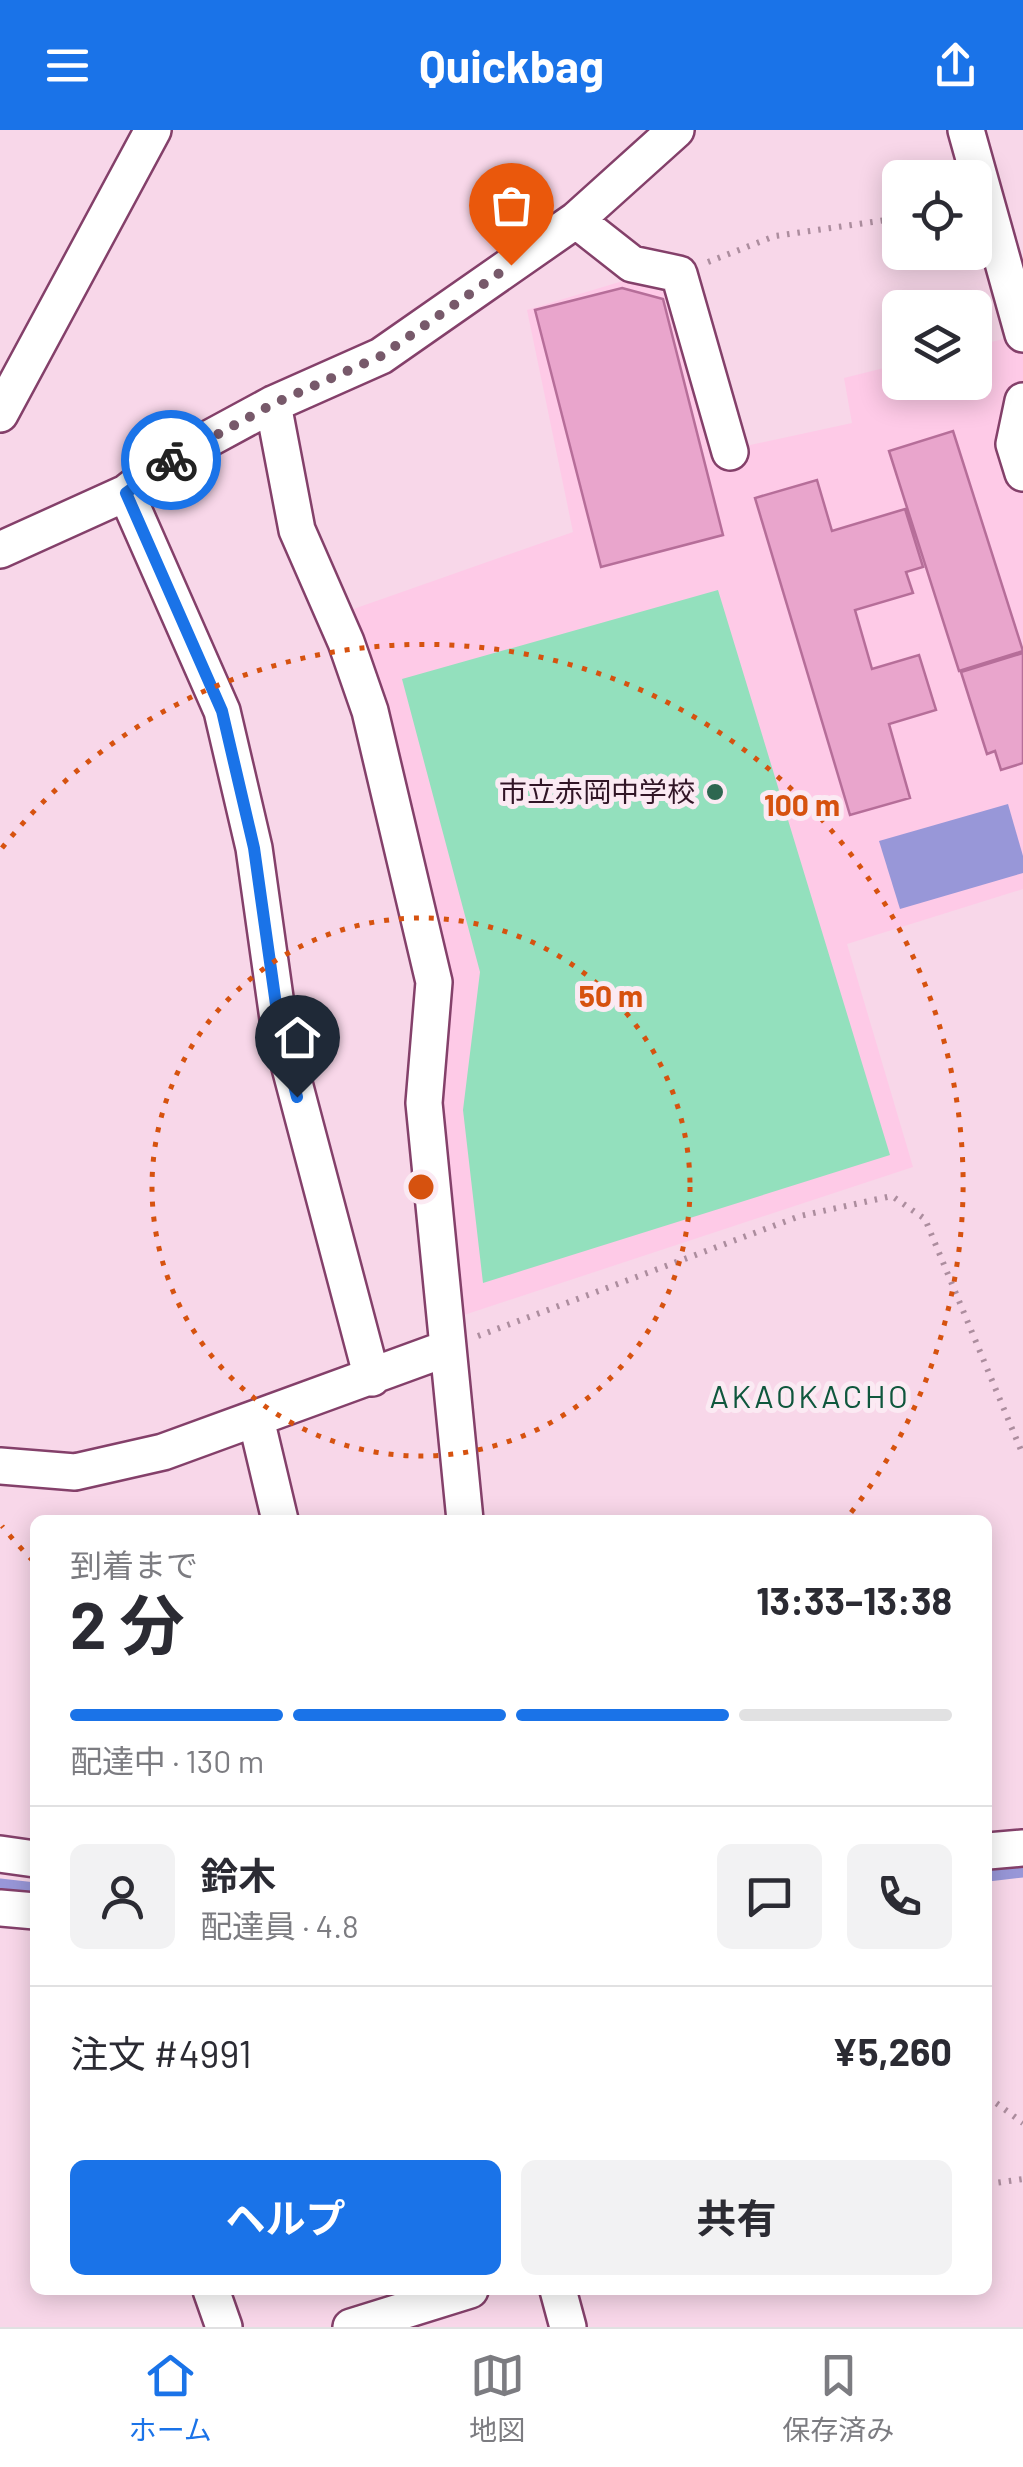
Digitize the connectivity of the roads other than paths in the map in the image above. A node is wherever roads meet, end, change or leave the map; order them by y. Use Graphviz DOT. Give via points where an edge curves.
graph roads {
  1 [pos="153,130"];
  2 [pos="676,130"];
  3 [pos="966,130"];
  4 [pos="576,220"];
  5 [pos="1023,334"];
  6 [pos="1023,401"];
  7 [pos="273,404"];
  8 [pos="0,414"];
  9 [pos="730,452"];
  10 [pos="1023,473"];
  11 [pos="126,493"];
  12 [pos="0,550"];
  13 [pos="448,1348"];
  14 [pos="372,1378"];
  15 [pos="256,1420"];
  16 [pos="0,1466"];
  17 [pos="279,1515"];
  18 [pos="465,1515"];
  19 [pos="1023,1848"];
  20 [pos="992,1851"];
  21 [pos="0,1854"];
  22 [pos="30,1857"];
  23 [pos="0,1908"];
  24 [pos="30,1911"];
  25 [pos="213,2295"];
  26 [pos="430,2295"];
  27 [pos="559,2295"];
  28 [pos="224,2327"];
  29 [pos="351,2327"];
  30 [pos="568,2327"];
  1 -- 8 [label="street"];
  2 -- 4 [label="street"];
  3 -- 5 [label="street"];
  4 -- 7 [label="street" via="381,356"];
  4 -- 9 [label="street" via="632,264 679,274"];
  6 -- 10 [label="street" via="1014,444"];
  7 -- 11 [label="street" via="164,463"];
  7 -- 13 [label="street" via="297,530 370,711 434,982 424,1103"];
  11 -- 12 [label="street"];
  11 -- 14 [label="street" via="222,711 254,848 279,1026"];
  13 -- 14 [label="street"];
  13 -- 18 [label="street"];
  14 -- 15 [label="street"];
  15 -- 16 [label="street" via="163,1452 75,1472"];
  15 -- 17 [label="street"];
  19 -- 20 [label="street"];
  21 -- 22 [label="street"];
  23 -- 24 [label="street"];
  25 -- 28 [label="street"];
  26 -- 29 [label="street"];
  27 -- 30 [label="street"];
}
